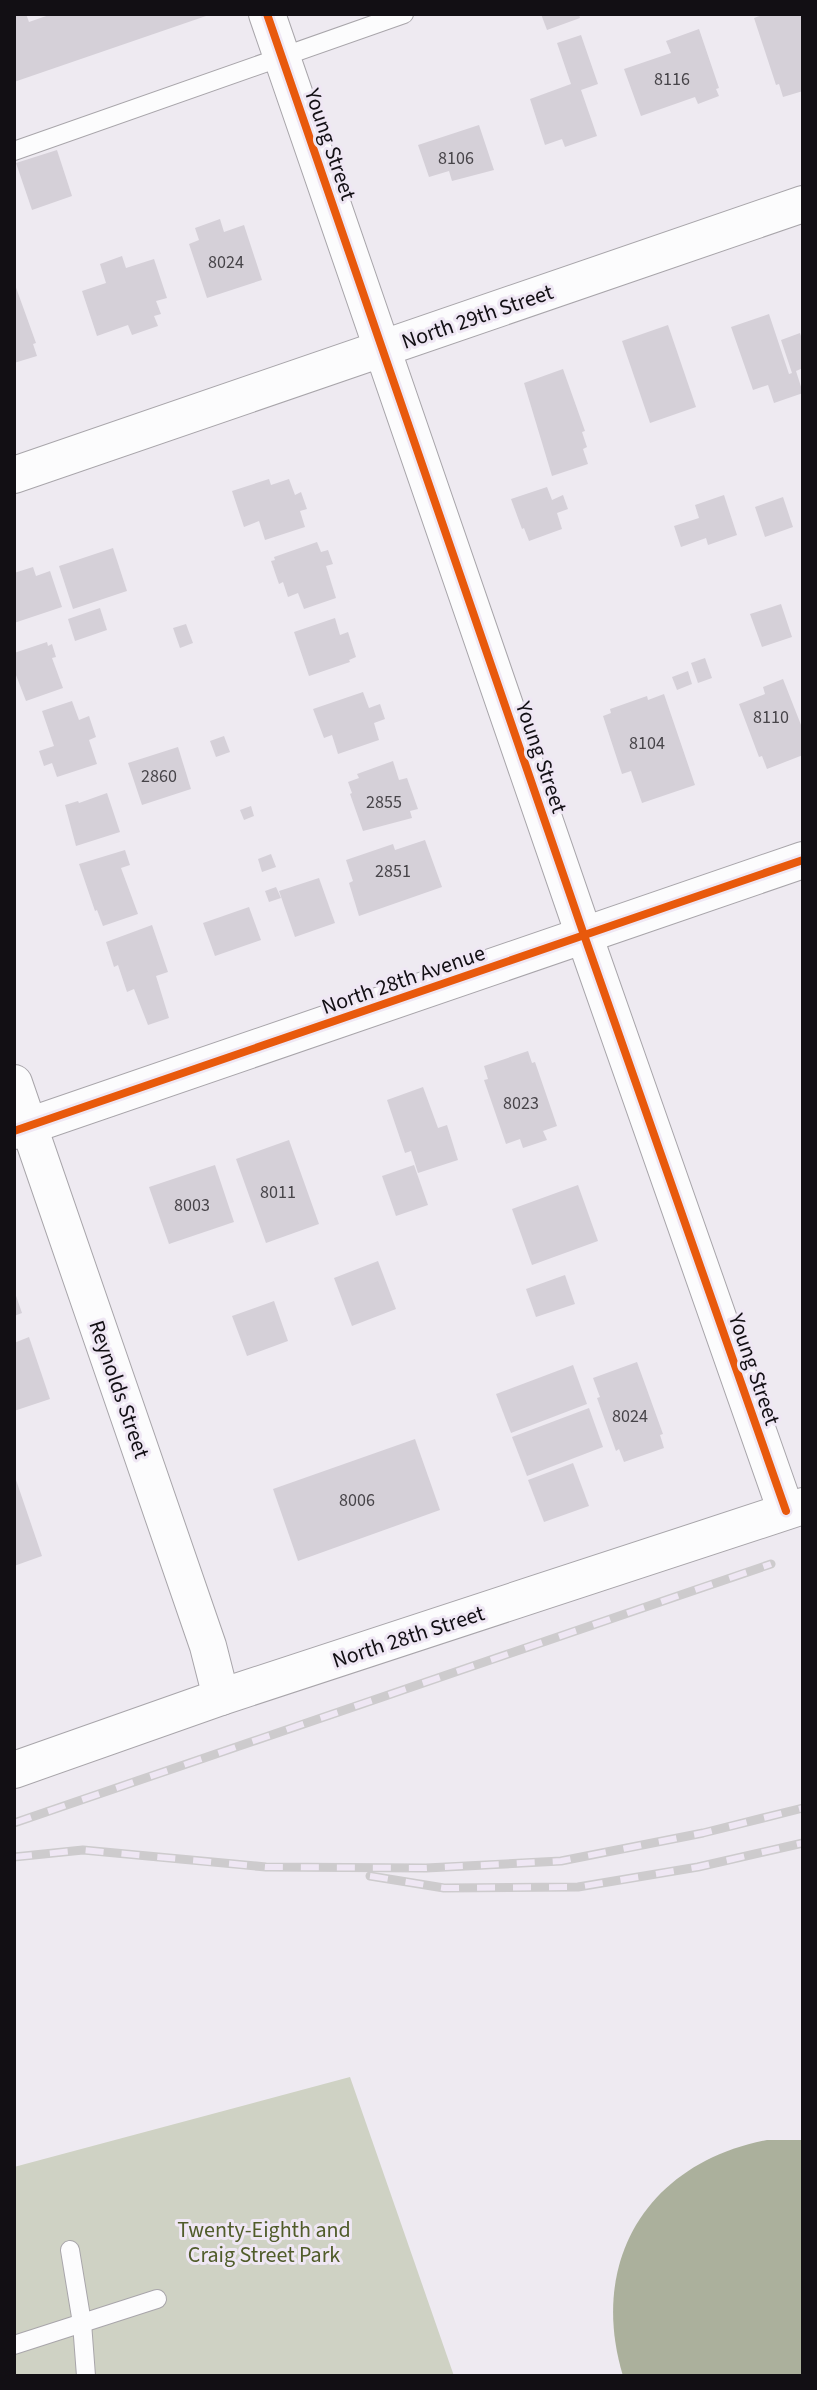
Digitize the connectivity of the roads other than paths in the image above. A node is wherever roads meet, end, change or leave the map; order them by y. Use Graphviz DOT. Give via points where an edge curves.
graph roads {
  1 [pos="267,14"];
  2 [pos="404,14"];
  3 [pos="282,56"];
  4 [pos="14,151"];
  5 [pos="803,204"];
  6 [pos="382,349"];
  7 [pos="14,475"];
  8 [pos="803,860"];
  9 [pos="584,935"];
  10 [pos="14,1083"];
  11 [pos="21,1128"];
  12 [pos="794,1508"];
  13 [pos="221,1697"];
  14 [pos="14,1770"];
  15 [pos="70,2250"];
  16 [pos="157,2299"];
  17 [pos="82,2323"];
  18 [pos="14,2345"];
  19 [pos="86,2376"];
  1 -- 3 [label="street, Young Street"];
  2 -- 3 [label="lane"];
  3 -- 4 [label="lane"];
  3 -- 6 [label="street, Young Street"];
  5 -- 6 [label="street, North 29th Street"];
  6 -- 7 [label="street, North 29th Street"];
  6 -- 9 [label="street, Young Street"];
  8 -- 9 [label="street, North 28th Avenue"];
  9 -- 11 [label="street, North 28th Avenue"];
  9 -- 12 [label="street, Young Street"];
  10 -- 11 [label="street, Reynolds Street"];
  11 -- 13 [label="street, Reynolds Street" via="208,1646"];
  12 -- 13 [label="street, North 28th Street"];
  13 -- 14 [label="street, North 28th Street"];
  15 -- 17 [label="lane"];
  16 -- 17 [label="lane"];
  17 -- 18 [label="lane"];
  17 -- 19 [label="lane"];
}
